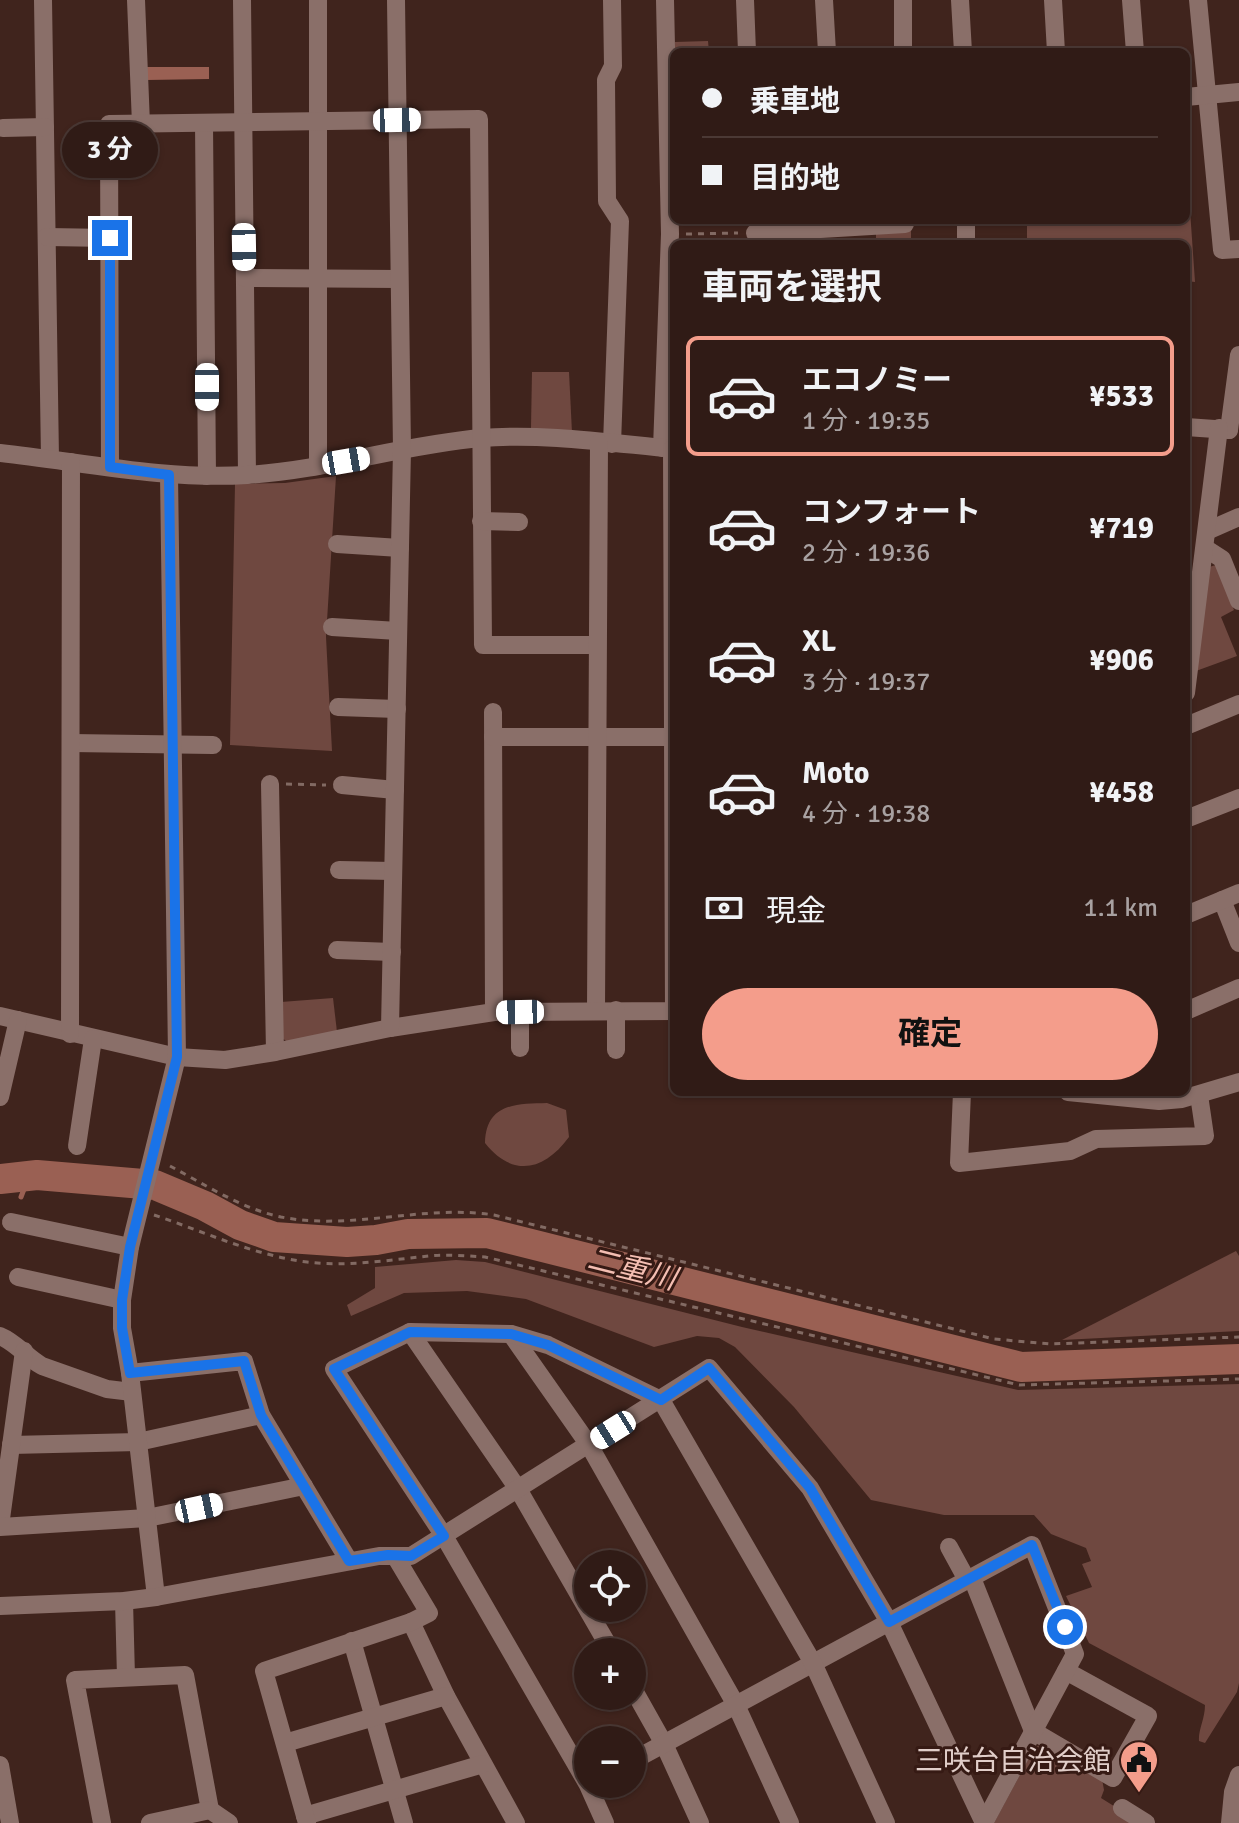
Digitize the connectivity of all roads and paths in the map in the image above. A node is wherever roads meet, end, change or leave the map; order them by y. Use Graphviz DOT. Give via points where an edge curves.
graph roads {
  1 [pos="43,0"];
  2 [pos="136,0"];
  3 [pos="242,0"];
  4 [pos="318,0"];
  5 [pos="396,0"];
  6 [pos="612,0"];
  7 [pos="665,0"];
  8 [pos="745,0"];
  9 [pos="824,0"];
  10 [pos="903,0"];
  11 [pos="960,0"];
  12 [pos="1053,0"];
  13 [pos="1131,0"];
  14 [pos="1198,0"];
  15 [pos="747,48"];
  16 [pos="827,48"];
  17 [pos="903,48"];
  18 [pos="963,48"];
  19 [pos="1056,48"];
  20 [pos="1135,48"];
  21 [pos="1239,92"];
  22 [pos="1207,95"];
  23 [pos="1190,97"];
  24 [pos="397,120"];
  25 [pos="320,121"];
  26 [pos="243,122"];
  27 [pos="204,123"];
  28 [pos="141,124"];
  29 [pos="45,127"];
  30 [pos="3,128"];
  31 [pos="905,224"];
  32 [pos="837,231"];
  33 [pos="755,232"];
  34 [pos="670,234"];
  35 [pos="47,237"];
  36 [pos="110,238"];
  37 [pos="1239,249"];
  38 [pos="245,278"];
  39 [pos="319,279"];
  40 [pos="399,279"];
  41 [pos="1239,355"];
  42 [pos="1237,391"];
  43 [pos="1190,427"];
  44 [pos="1229,430"];
  45 [pos="480,438"];
  46 [pos="606,443"];
  47 [pos="670,449"];
  48 [pos="402,450"];
  49 [pos="0,453"];
  50 [pos="50,459"];
  51 [pos="71,462"];
  52 [pos="318,466"];
  53 [pos="110,467"];
  54 [pos="169,475"];
  55 [pos="247,475"];
  56 [pos="207,476"];
  57 [pos="1239,517"];
  58 [pos="481,521"];
  59 [pos="519,522"];
  60 [pos="1206,540"];
  61 [pos="337,544"];
  62 [pos="400,548"];
  63 [pos="1239,601"];
  64 [pos="332,627"];
  65 [pos="398,631"];
  66 [pos="596,645"];
  67 [pos="1190,662"];
  68 [pos="1239,704"];
  69 [pos="338,707"];
  70 [pos="397,709"];
  71 [pos="493,712"];
  72 [pos="1190,724"];
  73 [pos="493,737"];
  74 [pos="597,737"];
  75 [pos="670,737"];
  76 [pos="71,743"];
  77 [pos="173,743"];
  78 [pos="213,745"];
  79 [pos="270,784"];
  80 [pos="342,785"];
  81 [pos="395,790"];
  82 [pos="1239,798"];
  83 [pos="1190,817"];
  84 [pos="339,870"];
  85 [pos="393,871"];
  86 [pos="1230,896"];
  87 [pos="1190,913"];
  88 [pos="1239,943"];
  89 [pos="337,950"];
  90 [pos="392,952"];
  91 [pos="1239,988"];
  92 [pos="1190,1009"];
  93 [pos="596,1010"];
  94 [pos="616,1010"];
  95 [pos="670,1011"];
  96 [pos="494,1012"];
  97 [pos="520,1012"];
  98 [pos="9,1018"];
  99 [pos="390,1028"];
  100 [pos="70,1034"];
  101 [pos="93,1039"];
  102 [pos="520,1048"];
  103 [pos="616,1050"];
  104 [pos="275,1052"];
  105 [pos="177,1057"];
  106 [pos="1239,1082"];
  107 [pos="1199,1095"];
  108 [pos="962,1096"];
  109 [pos="1135,1096"];
  110 [pos="0,1097"];
  111 [pos="77,1146"];
  112 [pos="151,1162"];
  113 [pos="140,1205"];
  114 [pos="11,1222"];
  115 [pos="130,1247"];
  116 [pos="18,1277"];
  117 [pos="122,1300"];
  118 [pos="410,1332"];
  119 [pos="511,1334"];
  120 [pos="0,1336"];
  121 [pos="1239,1337"];
  122 [pos="24,1351"];
  123 [pos="130,1373"];
  124 [pos="1239,1379"];
  125 [pos="132,1392"];
  126 [pos="661,1400"];
  127 [pos="261,1415"];
  128 [pos="138,1442"];
  129 [pos="11,1445"];
  130 [pos="589,1445"];
  131 [pos="304,1486"];
  132 [pos="518,1489"];
  133 [pos="147,1518"];
  134 [pos="0,1526"];
  135 [pos="444,1536"];
  136 [pos="949,1547"];
  137 [pos="395,1556"];
  138 [pos="349,1561"];
  139 [pos="969,1579"];
  140 [pos="156,1597"];
  141 [pos="124,1601"];
  142 [pos="0,1606"];
  143 [pos="411,1622"];
  144 [pos="889,1622"];
  145 [pos="604,1638"];
  146 [pos="352,1641"];
  147 [pos="813,1663"];
  148 [pos="1066,1671"];
  149 [pos="126,1677"];
  150 [pos="446,1696"];
  151 [pos="736,1705"];
  152 [pos="645,1710"];
  153 [pos="374,1717"];
  154 [pos="1033,1731"];
  155 [pos="285,1743"];
  156 [pos="664,1744"];
  157 [pos="646,1754"];
  158 [pos="574,1758"];
  159 [pos="483,1764"];
  160 [pos="0,1765"];
  161 [pos="1239,1775"];
  162 [pos="395,1790"];
  163 [pos="595,1798"];
  164 [pos="1122,1808"];
  165 [pos="210,1810"];
  166 [pos="306,1819"];
  167 [pos="158,1822"];
  168 [pos="10,1823"];
  169 [pos="102,1823"];
  170 [pos="229,1823"];
  171 [pos="404,1823"];
  172 [pos="516,1823"];
  173 [pos="605,1823"];
  174 [pos="700,1823"];
  175 [pos="790,1823"];
  176 [pos="886,1823"];
  177 [pos="984,1823"];
  178 [pos="1146,1823"];
  179 [pos="1230,1823"];
  1 -- 29 [label="street"];
  2 -- 28 [label="street"];
  3 -- 26 [label="street"];
  4 -- 25 [label="street"];
  5 -- 24 [label="street"];
  6 -- 46 [label="street" via="613,66 606,80 607,201 620,221"];
  7 -- 34 [label="street"];
  8 -- 15 [label="street"];
  9 -- 16 [label="street"];
  10 -- 17 [label="street"];
  11 -- 18 [label="street"];
  12 -- 19 [label="street"];
  13 -- 20 [label="street"];
  14 -- 22 [label="street"];
  21 -- 22 [label="street"];
  22 -- 23 [label="street"];
  22 -- 37 [label="street" via="1222,250"];
  24 -- 25 [label="street"];
  24 -- 40 [label="street"];
  24 -- 45 [label="street" via="479,119"];
  25 -- 26 [label="street"];
  25 -- 39 [label="street"];
  26 -- 27 [label="street"];
  26 -- 38 [label="street"];
  27 -- 28 [label="street"];
  27 -- 56 [label="street"];
  28 -- 36 [label="street" via="109,124"];
  29 -- 30 [label="street"];
  29 -- 35 [label="street"];
  31 -- 32 [label="street"];
  32 -- 33 [label="street"];
  33 -- 34 [label="path"];
  34 -- 47 [label="street"];
  35 -- 36 [label="street"];
  35 -- 50 [label="street"];
  36 -- 53 [label="street"];
  38 -- 39 [label="street"];
  38 -- 55 [label="street"];
  39 -- 40 [label="street"];
  39 -- 52 [label="street"];
  40 -- 48 [label="street"];
  41 -- 42 [label="street"];
  42 -- 44 [label="street"];
  43 -- 44 [label="street"];
  44 -- 60 [label="street"];
  45 -- 46 [label="street"];
  45 -- 48 [label="street"];
  45 -- 58 [label="street"];
  46 -- 47 [label="street"];
  46 -- 66 [label="street"];
  48 -- 52 [label="street"];
  48 -- 62 [label="street"];
  49 -- 50 [label="street"];
  50 -- 51 [label="street"];
  51 -- 53 [label="street"];
  51 -- 76 [label="street"];
  52 -- 55 [label="street"];
  53 -- 54 [label="street"];
  54 -- 56 [label="street"];
  54 -- 77 [label="street"];
  55 -- 56 [label="street"];
  57 -- 60 [label="street"];
  58 -- 59 [label="street"];
  58 -- 66 [label="street" via="483,645"];
  60 -- 63 [label="street" via="1222,559"];
  60 -- 67 [label="street"];
  61 -- 62 [label="street"];
  62 -- 65 [label="street"];
  64 -- 65 [label="street"];
  65 -- 70 [label="street"];
  66 -- 74 [label="street"];
  68 -- 72 [label="street"];
  69 -- 70 [label="street"];
  70 -- 81 [label="street"];
  71 -- 73 [label="street"];
  73 -- 74 [label="street"];
  73 -- 96 [label="street"];
  74 -- 75 [label="street"];
  74 -- 93 [label="street"];
  76 -- 77 [label="street"];
  76 -- 100 [label="street"];
  77 -- 78 [label="street"];
  77 -- 105 [label="street"];
  79 -- 80 [label="path"];
  79 -- 104 [label="street"];
  80 -- 81 [label="street"];
  81 -- 85 [label="street"];
  82 -- 83 [label="street"];
  84 -- 85 [label="street"];
  85 -- 90 [label="street"];
  86 -- 87 [label="street"];
  86 -- 88 [label="street"];
  89 -- 90 [label="street"];
  90 -- 99 [label="street"];
  91 -- 92 [label="street"];
  93 -- 94 [label="street"];
  93 -- 97 [label="street"];
  94 -- 95 [label="street"];
  94 -- 103 [label="street"];
  96 -- 97 [label="street"];
  96 -- 99 [label="street"];
  97 -- 102 [label="street"];
  98 -- 100 [label="street"];
  98 -- 110 [label="street"];
  99 -- 104 [label="street"];
  100 -- 101 [label="street"];
  101 -- 105 [label="street"];
  101 -- 111 [label="street"];
  104 -- 105 [label="street" via="225,1060"];
  105 -- 112 [label="street"];
  106 -- 107 [label="street"];
  107 -- 108 [label="street" via="1205,1136 1096,1139 1070,1151 959,1163"];
  107 -- 109 [label="street" via="1159,1101"];
  112 -- 113 [label="street"];
  112 -- 121 [label="path" via="280,1217 348,1221 468,1211 494,1215 994,1339 1050,1344"];
  113 -- 115 [label="street"];
  113 -- 124 [label="path" via="274,1257 348,1264 485,1257 1019,1385"];
  114 -- 115 [label="street"];
  115 -- 117 [label="street"];
  116 -- 117 [label="street"];
  117 -- 123 [label="street"];
  118 -- 119 [label="street"];
  118 -- 132 [label="street"];
  118 -- 135 [label="street" via="334,1369"];
  119 -- 126 [label="street" via="548,1345"];
  119 -- 130 [label="street"];
  120 -- 122 [label="street"];
  122 -- 125 [label="street" via="42,1366 107,1389"];
  122 -- 129 [label="street"];
  123 -- 125 [label="street"];
  123 -- 127 [label="street" via="244,1361"];
  125 -- 128 [label="street"];
  126 -- 130 [label="street"];
  126 -- 144 [label="street" via="709,1368 810,1488"];
  126 -- 147 [label="street"];
  127 -- 128 [label="street"];
  127 -- 131 [label="street"];
  128 -- 129 [label="street"];
  128 -- 133 [label="street"];
  129 -- 134 [label="street"];
  130 -- 132 [label="street"];
  130 -- 151 [label="street"];
  131 -- 133 [label="street"];
  131 -- 138 [label="street"];
  132 -- 135 [label="street"];
  132 -- 145 [label="street"];
  133 -- 134 [label="street"];
  133 -- 140 [label="street"];
  135 -- 137 [label="street" via="411,1556"];
  135 -- 158 [label="street"];
  136 -- 139 [label="street"];
  137 -- 138 [label="street"];
  137 -- 143 [label="street" via="429,1613"];
  138 -- 140 [label="street"];
  139 -- 144 [label="street"];
  139 -- 148 [label="street" via="1032,1545 1075,1654"];
  139 -- 154 [label="street"];
  140 -- 141 [label="street"];
  141 -- 142 [label="street"];
  141 -- 149 [label="street"];
  143 -- 146 [label="street"];
  143 -- 150 [label="street"];
  144 -- 147 [label="street"];
  144 -- 177 [label="street"];
  146 -- 153 [label="street"];
  146 -- 155 [label="street" via="264,1671"];
  147 -- 151 [label="street"];
  147 -- 176 [label="street"];
  148 -- 154 [label="street"];
  148 -- 154 [label="street" via="1148,1716 1113,1778"];
  149 -- 165 [label="street" via="185,1675"];
  149 -- 169 [label="street" via="75,1680"];
  150 -- 153 [label="street"];
  150 -- 159 [label="street"];
  151 -- 156 [label="street"];
  151 -- 175 [label="street"];
  152 -- 156 [label="street"];
  153 -- 155 [label="street"];
  153 -- 162 [label="street"];
  154 -- 177 [label="street"];
  155 -- 166 [label="street"];
  156 -- 157 [label="street"];
  156 -- 174 [label="street"];
  159 -- 162 [label="street"];
  159 -- 172 [label="street"];
  160 -- 168 [label="street"];
  161 -- 179 [label="street"];
  162 -- 166 [label="street"];
  162 -- 171 [label="street"];
  163 -- 173 [label="street"];
  164 -- 178 [label="street"];
  165 -- 167 [label="street"];
  165 -- 170 [label="street"];
}
